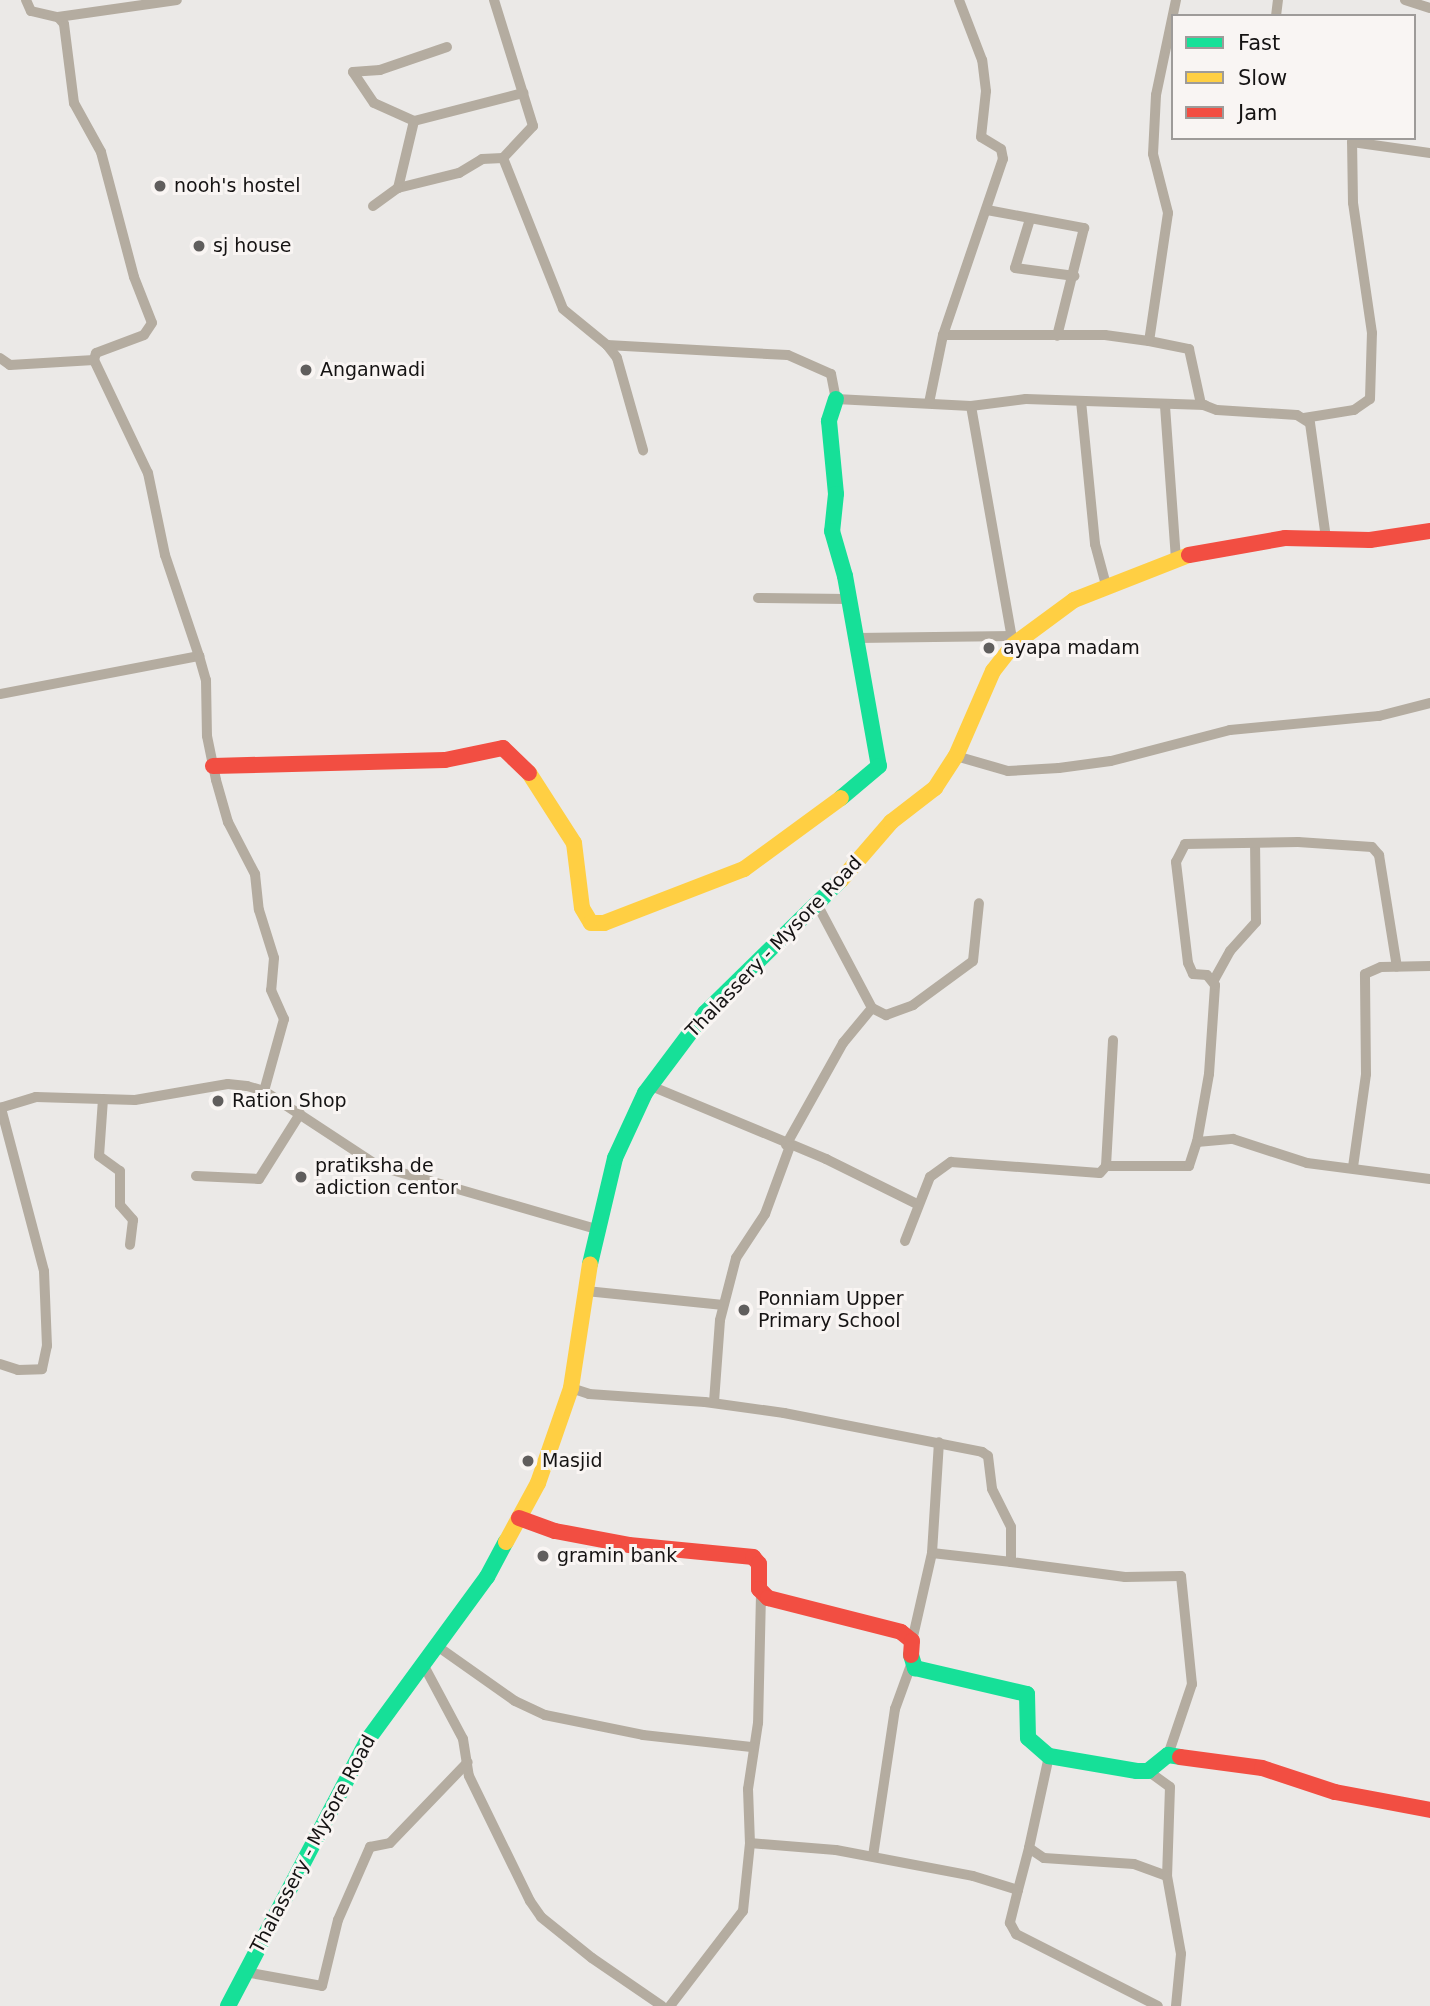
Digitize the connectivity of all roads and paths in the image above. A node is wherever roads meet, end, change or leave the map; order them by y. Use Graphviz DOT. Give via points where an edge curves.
graph roads {
  1 [pos="26,0"];
  2 [pos="177,0"];
  3 [pos="494,0"];
  4 [pos="959,0"];
  5 [pos="1405,0"];
  6 [pos="1430,8"];
  7 [pos="58,17"];
  8 [pos="1171,24"];
  9 [pos="447,47"];
  10 [pos="523,93"];
  11 [pos="414,121"];
  12 [pos="1352,140"];
  13 [pos="1430,153"];
  14 [pos="503,158"];
  15 [pos="398,188"];
  16 [pos="373,206"];
  17 [pos="987,210"];
  18 [pos="1030,219"];
  19 [pos="1074,276"];
  20 [pos="943,335"];
  21 [pos="1057,336"];
  22 [pos="1149,341"];
  23 [pos="607,345"];
  24 [pos="0,358"];
  25 [pos="94,360"];
  26 [pos="836,399"];
  27 [pos="1081,401"];
  28 [pos="929,403"];
  29 [pos="1166,405"];
  30 [pos="1205,405"];
  31 [pos="971,407"];
  32 [pos="1304,418"];
  33 [pos="643,450"];
  34 [pos="1430,531"];
  35 [pos="1326,539"];
  36 [pos="1176,558"];
  37 [pos="1106,585"];
  38 [pos="758,598"];
  39 [pos="848,599"];
  40 [pos="857,638"];
  41 [pos="1013,640"];
  42 [pos="199,656"];
  43 [pos="0,694"];
  44 [pos="1430,703"];
  45 [pos="957,755"];
  46 [pos="213,766"];
  47 [pos="1255,844"];
  48 [pos="979,903"];
  49 [pos="818,906"];
  50 [pos="1430,965"];
  51 [pos="1397,967"];
  52 [pos="1214,980"];
  53 [pos="872,1009"];
  54 [pos="1113,1040"];
  55 [pos="651,1086"];
  56 [pos="264,1091"];
  57 [pos="103,1099"];
  58 [pos="0,1108"];
  59 [pos="300,1114"];
  60 [pos="1197,1142"];
  61 [pos="788,1145"];
  62 [pos="1106,1166"];
  63 [pos="1353,1167"];
  64 [pos="196,1176"];
  65 [pos="1430,1179"];
  66 [pos="917,1204"];
  67 [pos="596,1229"];
  68 [pos="905,1241"];
  69 [pos="130,1245"];
  70 [pos="586,1291"];
  71 [pos="723,1305"];
  72 [pos="0,1364"];
  73 [pos="571,1388"];
  74 [pos="715,1402"];
  75 [pos="939,1442"];
  76 [pos="519,1518"];
  77 [pos="932,1553"];
  78 [pos="1012,1562"];
  79 [pos="761,1594"];
  80 [pos="912,1641"];
  81 [pos="437,1646"];
  82 [pos="423,1664"];
  83 [pos="911,1665"];
  84 [pos="751,1747"];
  85 [pos="1168,1755"];
  86 [pos="1049,1756"];
  87 [pos="468,1762"];
  88 [pos="1148,1771"];
  89 [pos="1430,1810"];
  90 [pos="750,1843"];
  91 [pos="1029,1848"];
  92 [pos="873,1856"];
  93 [pos="1167,1876"];
  94 [pos="1018,1890"];
  95 [pos="245,1972"];
  96 [pos="228,2006"];
  97 [pos="662,2006"];
  98 [pos="670,2006"];
  99 [pos="1158,2006"];
  100 [pos="1176,2006"];
  1 -- 7 [label="street" via="31,11"];
  2 -- 7 [label="street"];
  3 -- 10 [label="street"];
  4 -- 17 [label="street" via="982,60 986,91 981,137 1001,149 1003,159"];
  5 -- 6 [label="street"];
  7 -- 25 [label="street" via="64,24 74,103 101,152 134,277 152,323 144,335 96,353"];
  8 -- 22 [label="street" via="1156,95 1153,154 1168,213"];
  9 -- 11 [label="street" via="380,70 353,72 374,103"];
  10 -- 11 [label="street"];
  10 -- 14 [label="street" via="533,126"];
  11 -- 15 [label="street"];
  12 -- 13 [label="street"];
  12 -- 32 [label="street" via="1353,203 1372,333 1370,399 1354,410"];
  14 -- 15 [label="street" via="482,159 459,173"];
  14 -- 23 [label="street" via="563,309"];
  15 -- 16 [label="street"];
  17 -- 18 [label="street"];
  17 -- 20 [label="street"];
  18 -- 19 [label="street" via="1083,228"];
  18 -- 19 [label="street" via="1015,268"];
  19 -- 21 [label="street"];
  20 -- 21 [label="street"];
  20 -- 28 [label="street"];
  21 -- 22 [label="street" via="1105,335"];
  22 -- 30 [label="street" via="1189,349 1198,397"];
  23 -- 26 [label="street" via="788,355 831,374"];
  23 -- 33 [label="street" via="617,358"];
  24 -- 25 [label="street" via="10,365"];
  25 -- 42 [label="street" via="148,473 165,555"];
  26 -- 28 [label="street"];
  26 -- 39 [label="street" via="830,421 836,494 832,531"];
  27 -- 29 [label="street"];
  27 -- 31 [label="street" via="1026,399"];
  27 -- 37 [label="street" via="1096,544"];
  28 -- 31 [label="street"];
  29 -- 30 [label="street"];
  29 -- 36 [label="street"];
  30 -- 32 [label="street"];
  31 -- 41 [label="street"];
  32 -- 35 [label="street" via="1313,435"];
  34 -- 35 [label="street, Thalassery - Mysore Road" via="1370,540"];
  35 -- 36 [label="street, Thalassery - Mysore Road" via="1248,542"];
  36 -- 37 [label="street, Thalassery - Mysore Road"];
  37 -- 41 [label="street, Thalassery - Mysore Road"];
  38 -- 39 [label="street"];
  39 -- 40 [label="street"];
  40 -- 41 [label="street"];
  40 -- 46 [label="street" via="871,740 879,761 876,769 815,821 744,869 604,923 585,919 574,843 528,772 503,748 445,760"];
  41 -- 45 [label="street, Thalassery - Mysore Road" via="985,685"];
  42 -- 43 [label="street"];
  42 -- 46 [label="street" via="206,680"];
  44 -- 45 [label="street" via="1379,716 1230,730 1111,761 1059,768 1008,771"];
  45 -- 49 [label="street, Thalassery - Mysore Road" via="935,788 891,822"];
  46 -- 56 [label="street" via="228,822 255,874 259,910 274,958 271,990 284,1019"];
  47 -- 51 [label="street" via="1372,847 1379,855"];
  47 -- 52 [label="street" via="1256,922 1230,951"];
  47 -- 52 [label="street" via="1185,844 1179,850 1177,886 1188,962 1193,974"];
  48 -- 53 [label="street" via="973,961 914,1005 886,1015"];
  49 -- 53 [label="street"];
  49 -- 55 [label="street, Thalassery - Mysore Road" via="705,1013"];
  50 -- 51 [label="street"];
  51 -- 63 [label="street" via="1365,974 1366,1074"];
  52 -- 60 [label="street" via="1212,1046"];
  53 -- 61 [label="street" via="843,1043"];
  54 -- 62 [label="street"];
  55 -- 61 [label="street"];
  55 -- 67 [label="street, Thalassery - Mysore Road" via="615,1158"];
  56 -- 57 [label="street" via="228,1084 135,1100"];
  56 -- 59 [label="street"];
  57 -- 58 [label="street" via="36,1097"];
  57 -- 69 [label="street" via="99,1156 120,1171 120,1205 133,1220"];
  58 -- 72 [label="street" via="44,1271 47,1346 46,1362 36,1371"];
  59 -- 64 [label="street" via="259,1179"];
  59 -- 67 [label="street" via="378,1166"];
  60 -- 62 [label="street" via="1189,1166"];
  60 -- 63 [label="street" via="1233,1139 1307,1163"];
  61 -- 66 [label="street"];
  61 -- 71 [label="street" via="765,1214 736,1258"];
  62 -- 66 [label="street" via="1102,1172 1084,1174 951,1161 930,1177"];
  63 -- 65 [label="street"];
  66 -- 68 [label="street"];
  67 -- 70 [label="street, Thalassery - Mysore Road"];
  70 -- 71 [label="street"];
  70 -- 73 [label="street, Thalassery - Mysore Road"];
  71 -- 74 [label="street"];
  73 -- 74 [label="street" via="589,1394"];
  73 -- 76 [label="street, Thalassery - Mysore Road" via="538,1483"];
  74 -- 75 [label="street"];
  75 -- 77 [label="street"];
  75 -- 78 [label="street" via="988,1456 992,1489 1011,1527"];
  76 -- 79 [label="street" via="555,1531 629,1545 753,1557 758,1559"];
  76 -- 81 [label="street, Thalassery - Mysore Road" via="487,1577"];
  77 -- 78 [label="street"];
  77 -- 80 [label="street"];
  78 -- 85 [label="street" via="1125,1577 1181,1576 1192,1684"];
  79 -- 80 [label="street" via="901,1632"];
  79 -- 84 [label="street" via="758,1723"];
  80 -- 83 [label="street"];
  81 -- 82 [label="street, Thalassery - Mysore Road"];
  81 -- 84 [label="street" via="515,1702 545,1715 643,1735"];
  82 -- 87 [label="street" via="463,1739"];
  82 -- 95 [label="street, Thalassery - Mysore Road" via="369,1738"];
  83 -- 86 [label="street" via="951,1679 1027,1693 1028,1738"];
  83 -- 92 [label="street" via="895,1709"];
  84 -- 90 [label="street"];
  85 -- 88 [label="street"];
  85 -- 89 [label="street" via="1262,1768 1335,1792"];
  86 -- 88 [label="street"];
  86 -- 91 [label="street"];
  87 -- 95 [label="street" via="390,1843 370,1847 338,1920 322,1986"];
  87 -- 97 [label="street" via="479,1797 541,1917"];
  88 -- 93 [label="street" via="1170,1787"];
  90 -- 92 [label="street" via="796,1843"];
  90 -- 98 [label="street" via="743,1911"];
  91 -- 93 [label="street" via="1044,1858 1133,1864"];
  91 -- 94 [label="street"];
  92 -- 94 [label="street"];
  93 -- 100 [label="street" via="1181,1954"];
  94 -- 99 [label="street" via="1010,1923 1016,1934"];
  95 -- 96 [label="street, Thalassery - Mysore Road"];
}
